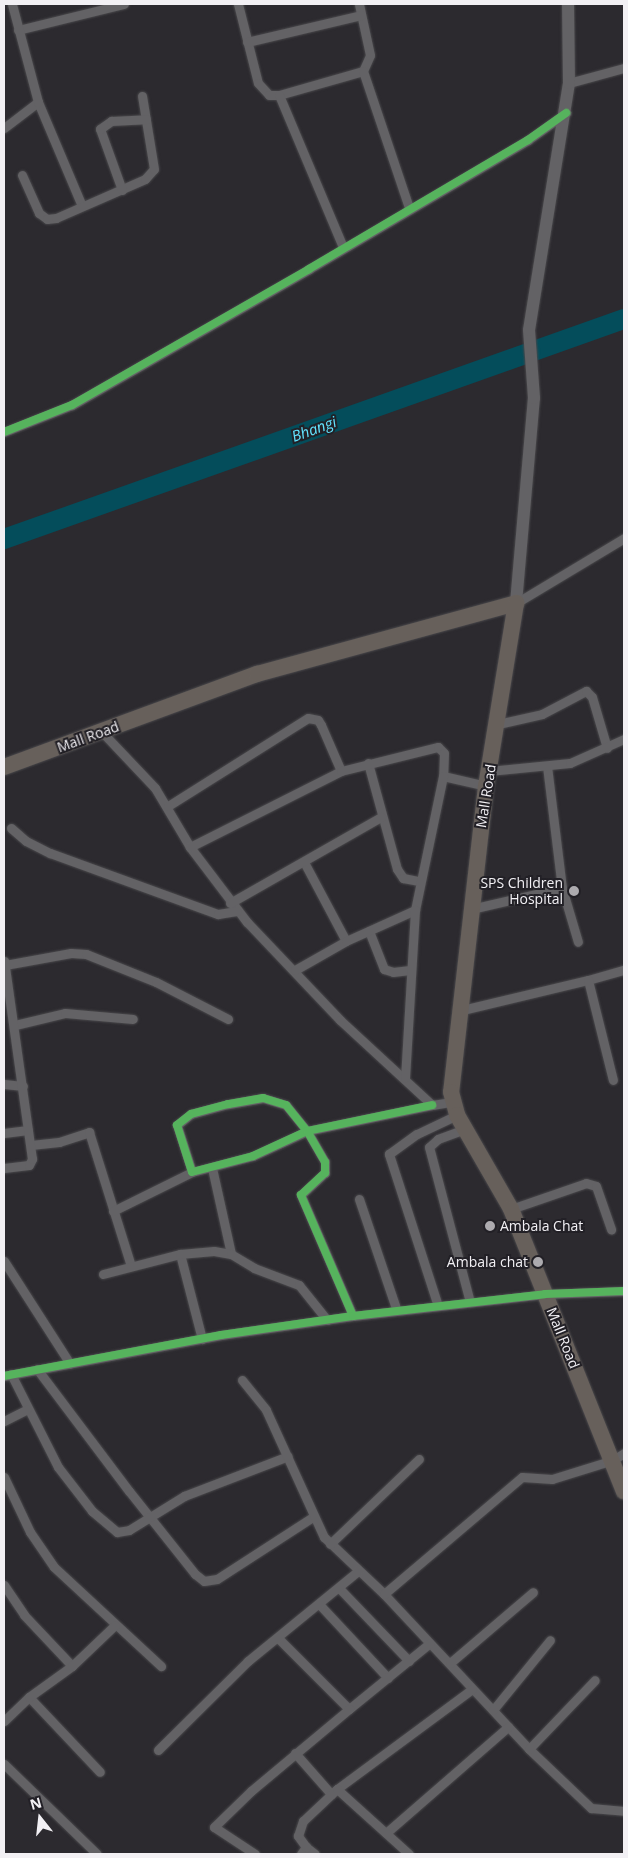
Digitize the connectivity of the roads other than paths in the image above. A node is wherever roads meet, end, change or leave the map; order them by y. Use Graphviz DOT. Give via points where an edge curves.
graph roads {
  1 [pos="12,4"];
  2 [pos="124,4"];
  3 [pos="238,4"];
  4 [pos="359,4"];
  5 [pos="568,4"];
  6 [pos="362,15"];
  7 [pos="18,30"];
  8 [pos="247,42"];
  9 [pos="624,68"];
  10 [pos="363,71"];
  11 [pos="570,83"];
  12 [pos="279,95"];
  13 [pos="142,96"];
  14 [pos="38,102"];
  15 [pos="566,114"];
  16 [pos="146,119"];
  17 [pos="4,128"];
  18 [pos="22,175"];
  19 [pos="122,190"];
  20 [pos="82,206"];
  21 [pos="410,208"];
  22 [pos="343,247"];
  23 [pos="4,432"];
  24 [pos="624,538"];
  25 [pos="516,603"];
  26 [pos="498,724"];
  27 [pos="102,732"];
  28 [pos="624,739"];
  29 [pos="607,748"];
  30 [pos="368,763"];
  31 [pos="547,766"];
  32 [pos="4,767"];
  33 [pos="341,771"];
  34 [pos="443,776"];
  35 [pos="488,778"];
  36 [pos="168,806"];
  37 [pos="381,817"];
  38 [pos="11,828"];
  39 [pos="190,847"];
  40 [pos="304,862"];
  41 [pos="418,881"];
  42 [pos="562,888"];
  43 [pos="230,903"];
  44 [pos="470,909"];
  45 [pos="414,910"];
  46 [pos="237,911"];
  47 [pos="369,930"];
  48 [pos="346,942"];
  49 [pos="578,942"];
  50 [pos="4,963"];
  51 [pos="295,970"];
  52 [pos="410,970"];
  53 [pos="624,970"];
  54 [pos="588,980"];
  55 [pos="458,1011"];
  56 [pos="133,1019"];
  57 [pos="228,1019"];
  58 [pos="14,1025"];
  59 [pos="405,1078"];
  60 [pos="613,1080"];
  61 [pos="4,1084"];
  62 [pos="23,1086"];
  63 [pos="432,1106"];
  64 [pos="458,1116"];
  65 [pos="28,1130"];
  66 [pos="307,1131"];
  67 [pos="4,1133"];
  68 [pos="31,1145"];
  69 [pos="4,1168"];
  70 [pos="212,1168"];
  71 [pos="192,1172"];
  72 [pos="359,1199"];
  73 [pos="511,1209"];
  74 [pos="113,1211"];
  75 [pos="611,1228"];
  76 [pos="180,1254"];
  77 [pos="231,1254"];
  78 [pos="4,1261"];
  79 [pos="131,1266"];
  80 [pos="103,1274"];
  81 [pos="624,1291"];
  82 [pos="545,1294"];
  83 [pos="470,1302"];
  84 [pos="438,1306"];
  85 [pos="397,1311"];
  86 [pos="354,1316"];
  87 [pos="327,1320"];
  88 [pos="202,1339"];
  89 [pos="70,1364"];
  90 [pos="37,1369"];
  91 [pos="7,1375"];
  92 [pos="242,1380"];
  93 [pos="26,1410"];
  94 [pos="4,1420"];
  95 [pos="288,1456"];
  96 [pos="618,1456"];
  97 [pos="419,1459"];
  98 [pos="4,1477"];
  99 [pos="624,1491"];
  100 [pos="150,1516"];
  101 [pos="313,1517"];
  102 [pos="330,1544"];
  103 [pos="358,1571"];
  104 [pos="4,1585"];
  105 [pos="339,1588"];
  106 [pos="533,1592"];
  107 [pos="384,1594"];
  108 [pos="319,1604"];
  109 [pos="115,1625"];
  110 [pos="278,1638"];
  111 [pos="550,1640"];
  112 [pos="430,1644"];
  113 [pos="409,1662"];
  114 [pos="450,1663"];
  115 [pos="72,1666"];
  116 [pos="161,1666"];
  117 [pos="388,1678"];
  118 [pos="595,1680"];
  119 [pos="472,1689"];
  120 [pos="29,1697"];
  121 [pos="349,1709"];
  122 [pos="493,1710"];
  123 [pos="4,1722"];
  124 [pos="508,1727"];
  125 [pos="528,1749"];
  126 [pos="158,1750"];
  127 [pos="295,1753"];
  128 [pos="4,1764"];
  129 [pos="100,1772"];
  130 [pos="334,1792"];
  131 [pos="624,1811"];
  132 [pos="386,1833"];
  133 [pos="303,1851"];
  134 [pos="97,1854"];
  135 [pos="255,1854"];
  136 [pos="315,1854"];
  137 [pos="409,1854"];
  1 -- 7 [label="street"];
  2 -- 7 [label="street"];
  3 -- 8 [label="street"];
  4 -- 6 [label="street"];
  5 -- 11 [label="street"];
  6 -- 8 [label="street"];
  6 -- 10 [label="street" via="370,56"];
  7 -- 14 [label="street"];
  8 -- 12 [label="street" via="258,83 270,95"];
  9 -- 11 [label="street"];
  10 -- 12 [label="street"];
  10 -- 21 [label="street"];
  11 -- 15 [label="street"];
  12 -- 22 [label="street"];
  13 -- 16 [label="street"];
  14 -- 17 [label="street"];
  14 -- 20 [label="street"];
  15 -- 21 [label="street" via="528,140"];
  15 -- 25 [label="street" via="535,287 530,346 530,455"];
  16 -- 19 [label="street" via="154,169 145,179"];
  16 -- 19 [label="street" via="110,121 101,127 102,140"];
  18 -- 20 [label="street" via="40,213 47,219"];
  19 -- 20 [label="street"];
  21 -- 22 [label="street"];
  22 -- 23 [label="street" via="72,405"];
  24 -- 25 [label="street"];
  25 -- 26 [label="highway, Mall Road"];
  25 -- 27 [label="highway, Mall Road" via="257,674"];
  26 -- 29 [label="street" via="542,714 586,691 592,697"];
  26 -- 35 [label="highway, Mall Road"];
  27 -- 32 [label="highway, Mall Road"];
  27 -- 36 [label="street"];
  28 -- 29 [label="street"];
  29 -- 31 [label="street" via="570,763"];
  30 -- 33 [label="street"];
  30 -- 34 [label="street" via="438,747 444,753"];
  30 -- 37 [label="street"];
  31 -- 35 [label="street"];
  31 -- 42 [label="street"];
  33 -- 36 [label="street" via="318,720 308,718"];
  33 -- 39 [label="street"];
  34 -- 35 [label="street"];
  34 -- 41 [label="street"];
  35 -- 44 [label="highway, Mall Road"];
  36 -- 39 [label="street"];
  37 -- 40 [label="street"];
  37 -- 41 [label="street" via="400,875"];
  38 -- 46 [label="street" via="50,854 218,914"];
  39 -- 43 [label="street"];
  40 -- 43 [label="street"];
  40 -- 48 [label="street"];
  41 -- 45 [label="street"];
  42 -- 44 [label="street"];
  42 -- 49 [label="street"];
  43 -- 46 [label="street"];
  44 -- 55 [label="highway, Mall Road"];
  45 -- 47 [label="street"];
  45 -- 52 [label="street"];
  46 -- 51 [label="street"];
  47 -- 48 [label="street"];
  47 -- 52 [label="street" via="384,969 393,972"];
  48 -- 51 [label="street"];
  50 -- 57 [label="street" via="71,953 86,954 156,982"];
  50 -- 58 [label="street"];
  51 -- 59 [label="street" via="340,1020"];
  52 -- 59 [label="street"];
  53 -- 54 [label="street"];
  54 -- 55 [label="street"];
  54 -- 60 [label="street"];
  55 -- 64 [label="highway, Mall Road" via="450,1078"];
  56 -- 58 [label="street" via="66,1013"];
  58 -- 62 [label="street"];
  59 -- 63 [label="street"];
  61 -- 62 [label="street"];
  62 -- 65 [label="street"];
  63 -- 64 [label="street"];
  63 -- 66 [label="street"];
  64 -- 73 [label="highway, Mall Road"];
  64 -- 83 [label="street" via="428,1147"];
  64 -- 84 [label="street" via="417,1134 389,1154"];
  65 -- 67 [label="street"];
  65 -- 68 [label="street"];
  66 -- 70 [label="street" via="253,1156"];
  66 -- 71 [label="street" via="286,1105 272,1098 228,1104 191,1114 180,1121 177,1130"];
  66 -- 86 [label="street" via="326,1169 302,1192 302,1199"];
  68 -- 69 [label="street" via="31,1164"];
  68 -- 74 [label="street" via="59,1142 89,1132"];
  70 -- 71 [label="street"];
  70 -- 77 [label="street"];
  71 -- 74 [label="street"];
  72 -- 85 [label="street"];
  73 -- 75 [label="street" via="586,1182 596,1186"];
  73 -- 82 [label="highway, Mall Road"];
  74 -- 79 [label="street"];
  76 -- 77 [label="street" via="214,1251"];
  76 -- 79 [label="street"];
  76 -- 88 [label="street"];
  77 -- 87 [label="street" via="254,1268 299,1285"];
  78 -- 89 [label="street"];
  79 -- 80 [label="street"];
  81 -- 82 [label="street"];
  82 -- 83 [label="street"];
  82 -- 96 [label="highway, Mall Road"];
  83 -- 84 [label="street"];
  84 -- 85 [label="street"];
  85 -- 86 [label="street"];
  86 -- 87 [label="street"];
  87 -- 88 [label="street"];
  88 -- 89 [label="street"];
  89 -- 90 [label="street"];
  90 -- 91 [label="street"];
  90 -- 100 [label="street"];
  91 -- 93 [label="street"];
  92 -- 95 [label="street" via="261,1401"];
  93 -- 94 [label="street"];
  93 -- 100 [label="street" via="71,1487 113,1530 123,1532"];
  95 -- 100 [label="street" via="184,1496"];
  95 -- 101 [label="street"];
  96 -- 99 [label="highway, Mall Road"];
  96 -- 107 [label="street" via="546,1480 522,1477"];
  97 -- 102 [label="street"];
  98 -- 109 [label="street" via="30,1532 54,1567"];
  100 -- 101 [label="street" via="195,1574 208,1582 222,1577"];
  101 -- 102 [label="street"];
  102 -- 103 [label="street"];
  103 -- 105 [label="street"];
  103 -- 107 [label="street"];
  104 -- 115 [label="street" via="24,1615"];
  105 -- 108 [label="street"];
  105 -- 113 [label="street"];
  106 -- 114 [label="street"];
  107 -- 112 [label="street"];
  108 -- 110 [label="street"];
  108 -- 117 [label="street"];
  109 -- 115 [label="street"];
  109 -- 116 [label="street"];
  110 -- 121 [label="street"];
  110 -- 126 [label="street" via="248,1660"];
  111 -- 122 [label="street"];
  112 -- 113 [label="street"];
  112 -- 114 [label="street"];
  113 -- 117 [label="street"];
  114 -- 119 [label="street"];
  115 -- 120 [label="street"];
  117 -- 121 [label="street"];
  118 -- 125 [label="street"];
  119 -- 122 [label="street"];
  119 -- 130 [label="street"];
  120 -- 123 [label="street"];
  120 -- 129 [label="street"];
  121 -- 127 [label="street"];
  122 -- 124 [label="street"];
  124 -- 125 [label="street"];
  124 -- 132 [label="street"];
  125 -- 131 [label="street" via="591,1808"];
  127 -- 130 [label="street"];
  127 -- 135 [label="street" via="214,1827"];
  128 -- 134 [label="street"];
  130 -- 132 [label="street"];
  130 -- 133 [label="street" via="299,1828"];
  132 -- 137 [label="street"];
  133 -- 136 [label="street"];
}
